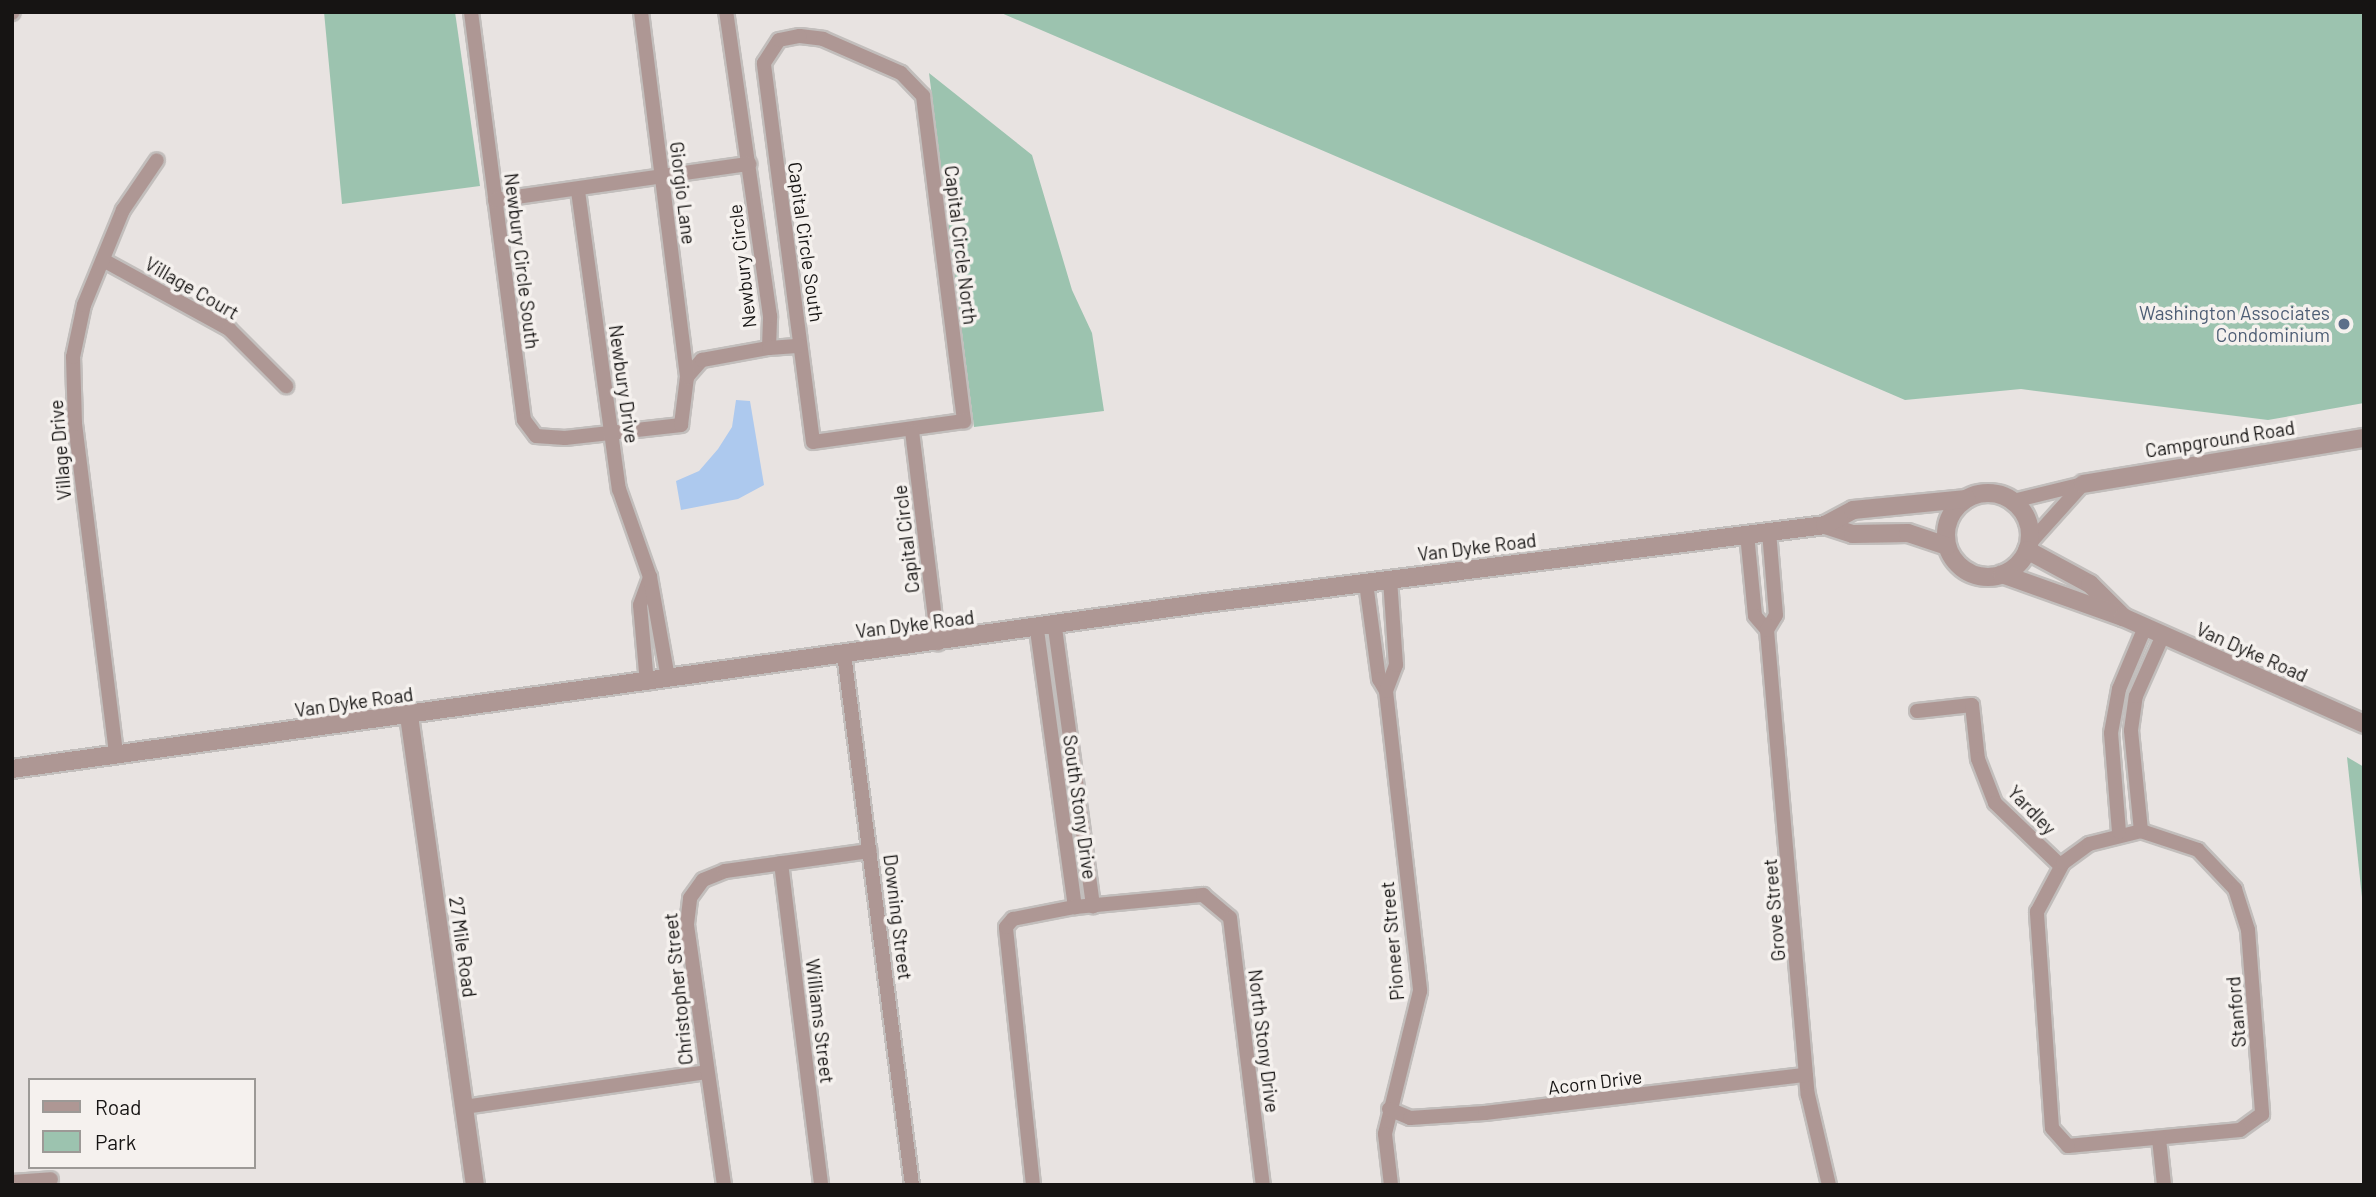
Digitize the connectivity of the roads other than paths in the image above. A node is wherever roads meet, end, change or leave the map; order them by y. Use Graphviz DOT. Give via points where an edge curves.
graph roads {
  1 [pos="471,12"];
  2 [pos="642,12"];
  3 [pos="726,12"];
  4 [pos="862,55"];
  5 [pos="157,160"];
  6 [pos="749,164"];
  7 [pos="662,176"];
  8 [pos="578,191"];
  9 [pos="495,200"];
  10 [pos="103,260"];
  11 [pos="800,346"];
  12 [pos="769,348"];
  13 [pos="687,377"];
  14 [pos="286,386"];
  15 [pos="912,431"];
  16 [pos="612,435"];
  17 [pos="2364,438"];
  18 [pos="2083,484"];
  19 [pos="1966,499"];
  20 [pos="2013,501"];
  21 [pos="1825,525"];
  22 [pos="1769,531"];
  23 [pos="1747,534"];
  24 [pos="1947,547"];
  25 [pos="2028,547"];
  26 [pos="2002,574"];
  27 [pos="650,577"];
  28 [pos="1390,580"];
  29 [pos="1366,583"];
  30 [pos="2123,617"];
  31 [pos="2145,627"];
  32 [pos="1055,628"];
  33 [pos="1037,630"];
  34 [pos="1767,630"];
  35 [pos="2163,635"];
  36 [pos="938,643"];
  37 [pos="844,654"];
  38 [pos="668,678"];
  39 [pos="648,683"];
  40 [pos="1386,691"];
  41 [pos="1917,712"];
  42 [pos="409,716"];
  43 [pos="2364,724"];
  44 [pos="116,753"];
  45 [pos="12,769"];
  46 [pos="2141,831"];
  47 [pos="2119,832"];
  48 [pos="870,851"];
  49 [pos="781,863"];
  50 [pos="2062,866"];
  51 [pos="1093,906"];
  52 [pos="1075,907"];
  53 [pos="706,1072"];
  54 [pos="1806,1075"];
  55 [pos="464,1107"];
  56 [pos="1389,1110"];
  57 [pos="2160,1139"];
  58 [pos="51,1178"];
  59 [pos="12,1182"];
  60 [pos="475,1185"];
  61 [pos="724,1185"];
  62 [pos="821,1185"];
  63 [pos="912,1185"];
  64 [pos="1033,1185"];
  65 [pos="1263,1185"];
  66 [pos="1391,1185"];
  67 [pos="1829,1185"];
  68 [pos="2164,1185"];
  1 -- 9 [label="street, Newbury Circle South"];
  2 -- 7 [label="street, Giorgio Lane"];
  3 -- 6 [label="street, Newbury Circle"];
  4 -- 11 [label="street, Capital Circle South" via="800,36 779,40 764,63"];
  4 -- 15 [label="street, Capital Circle North" via="915,81 923,96 964,421"];
  5 -- 10 [label="street, Village Drive" via="123,210"];
  6 -- 7 [label="street"];
  6 -- 12 [label="street, Newbury Circle"];
  7 -- 8 [label="street"];
  7 -- 13 [label="street, Giorgio Lane"];
  8 -- 9 [label="street"];
  8 -- 16 [label="street, Newbury Drive"];
  9 -- 16 [label="street, Newbury Circle South" via="524,420 536,436"];
  10 -- 14 [label="street, Village Court" via="229,329"];
  10 -- 44 [label="street, Village Drive" via="83,305 73,357 75,424"];
  11 -- 12 [label="street"];
  11 -- 15 [label="street, Capital Circle South" via="813,442"];
  12 -- 13 [label="street, Newbury Circle" via="702,360"];
  13 -- 16 [label="street" via="681,425"];
  15 -- 36 [label="street, Capital Circle"];
  16 -- 27 [label="street, Newbury Drive" via="619,489"];
  17 -- 18 [label="street, Campground Road"];
  18 -- 20 [label="street, Campground Road"];
  18 -- 25 [label="street"];
  19 -- 20 [label="street" via="1992,493"];
  19 -- 21 [label="street, Van Dyke Road" via="1853,510"];
  19 -- 24 [label="street" via="1948,519"];
  20 -- 25 [label="street" via="2025,516"];
  21 -- 22 [label="street, Van Dyke Road"];
  21 -- 24 [label="street, Van Dyke Road" via="1853,534 1908,533"];
  22 -- 23 [label="street, Van Dyke Road"];
  22 -- 34 [label="street, Grove Street" via="1776,615"];
  23 -- 28 [label="street, Van Dyke Road"];
  23 -- 34 [label="street, Grove Street" via="1755,616"];
  24 -- 26 [label="street" via="1975,575"];
  25 -- 26 [label="street"];
  25 -- 30 [label="street, Van Dyke Road" via="2090,584"];
  26 -- 30 [label="street, Van Dyke Road"];
  27 -- 38 [label="street, Newbury Drive"];
  27 -- 39 [label="street" via="640,605"];
  28 -- 29 [label="street, Van Dyke Road"];
  28 -- 40 [label="street, Pioneer Street" via="1396,665"];
  29 -- 32 [label="street, Van Dyke Road"];
  29 -- 40 [label="street, Pioneer Street" via="1379,679"];
  30 -- 31 [label="street, Van Dyke Road"];
  31 -- 35 [label="street, Van Dyke Road"];
  31 -- 47 [label="street" via="2119,689 2111,733"];
  32 -- 33 [label="street, Van Dyke Road"];
  32 -- 51 [label="street, South Stony Drive"];
  33 -- 36 [label="street, Van Dyke Road"];
  33 -- 52 [label="street, South Stony Drive"];
  34 -- 54 [label="street, Grove Street"];
  35 -- 43 [label="street, Van Dyke Road"];
  35 -- 46 [label="street" via="2136,696 2131,730"];
  36 -- 37 [label="street, Van Dyke Road"];
  37 -- 38 [label="street, Van Dyke Road"];
  37 -- 48 [label="street, Downing Street"];
  38 -- 39 [label="street, Van Dyke Road"];
  39 -- 42 [label="street, Van Dyke Road"];
  40 -- 56 [label="street, Pioneer Street" via="1420,991"];
  41 -- 50 [label="street, Yardley" via="1972,705 1978,759 1996,803"];
  42 -- 44 [label="street, Van Dyke Road"];
  42 -- 55 [label="street, 27 Mile Road"];
  44 -- 45 [label="street, Van Dyke Road"];
  46 -- 47 [label="street, Stanford"];
  46 -- 57 [label="street, Stanford" via="2198,850 2235,889 2248,930 2264,1105 2249,1128"];
  47 -- 50 [label="street"];
  48 -- 49 [label="street, Christopher Street"];
  48 -- 63 [label="street, Downing Street"];
  49 -- 53 [label="street, Christopher Street" via="713,874 690,898 687,924"];
  49 -- 62 [label="street, Williams Street"];
  50 -- 57 [label="street, Stanford" via="2037,912 2034,935 2052,1128 2060,1142 2075,1147"];
  51 -- 52 [label="street"];
  51 -- 65 [label="street, North Stony Drive" via="1203,895 1220,904 1230,918"];
  52 -- 64 [label="street, South Stony Drive" via="1013,919 1003,939"];
  53 -- 55 [label="street"];
  53 -- 61 [label="street, Christopher Street"];
  54 -- 56 [label="street, Acorn Drive" via="1485,1113 1410,1118"];
  54 -- 67 [label="street, Grove Street"];
  55 -- 60 [label="street, 27 Mile Road"];
  56 -- 66 [label="street, Pioneer Street"];
  57 -- 68 [label="street"];
  58 -- 59 [label="street"];
}
